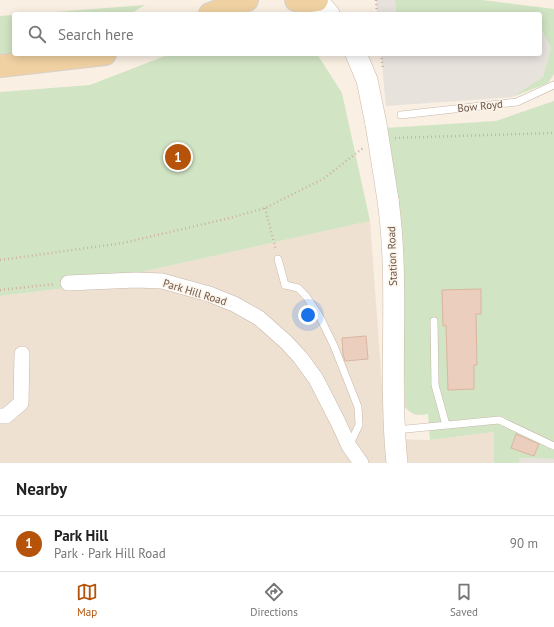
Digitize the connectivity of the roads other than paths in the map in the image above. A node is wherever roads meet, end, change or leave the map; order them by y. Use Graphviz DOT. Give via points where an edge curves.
graph roads {
  1 [pos="247,0"];
  2 [pos="296,0"];
  3 [pos="316,0"];
  4 [pos="215,12"];
  5 [pos="327,12"];
  6 [pos="88,56"];
  7 [pos="357,56"];
  8 [pos="0,66"];
  9 [pos="554,85"];
  10 [pos="401,115"];
  11 [pos="278,259"];
  12 [pos="68,283"];
  13 [pos="434,321"];
  14 [pos="22,354"];
  15 [pos="0,416"];
  16 [pos="446,425"];
  17 [pos="394,430"];
  18 [pos="348,446"];
  19 [pos="554,446"];
  20 [pos="395,462"];
  21 [pos="361,463"];
  1 -- 4 [label="main road"];
  2 -- 3 [label="main road"];
  3 -- 5 [label="main road"];
  6 -- 8 [label="main road"];
  7 -- 17 [label="main road, Station Road, bridge" via="382,131 393,265"];
  9 -- 10 [label="lane, Bow Royd" via="517,102"];
  11 -- 18 [label="lane" via="285,285 298,288 320,317 358,407 359,425"];
  12 -- 18 [label="street, Park Hill Road" via="162,281 222,299 259,318 286,342 316,379"];
  13 -- 16 [label="lane" via="435,385"];
  14 -- 15 [label="street" via="21,403 6,416"];
  16 -- 17 [label="lane"];
  16 -- 19 [label="lane" via="499,420"];
  17 -- 20 [label="main road, Station Road"];
  18 -- 21 [label="street, Park Hill Road"];
}
